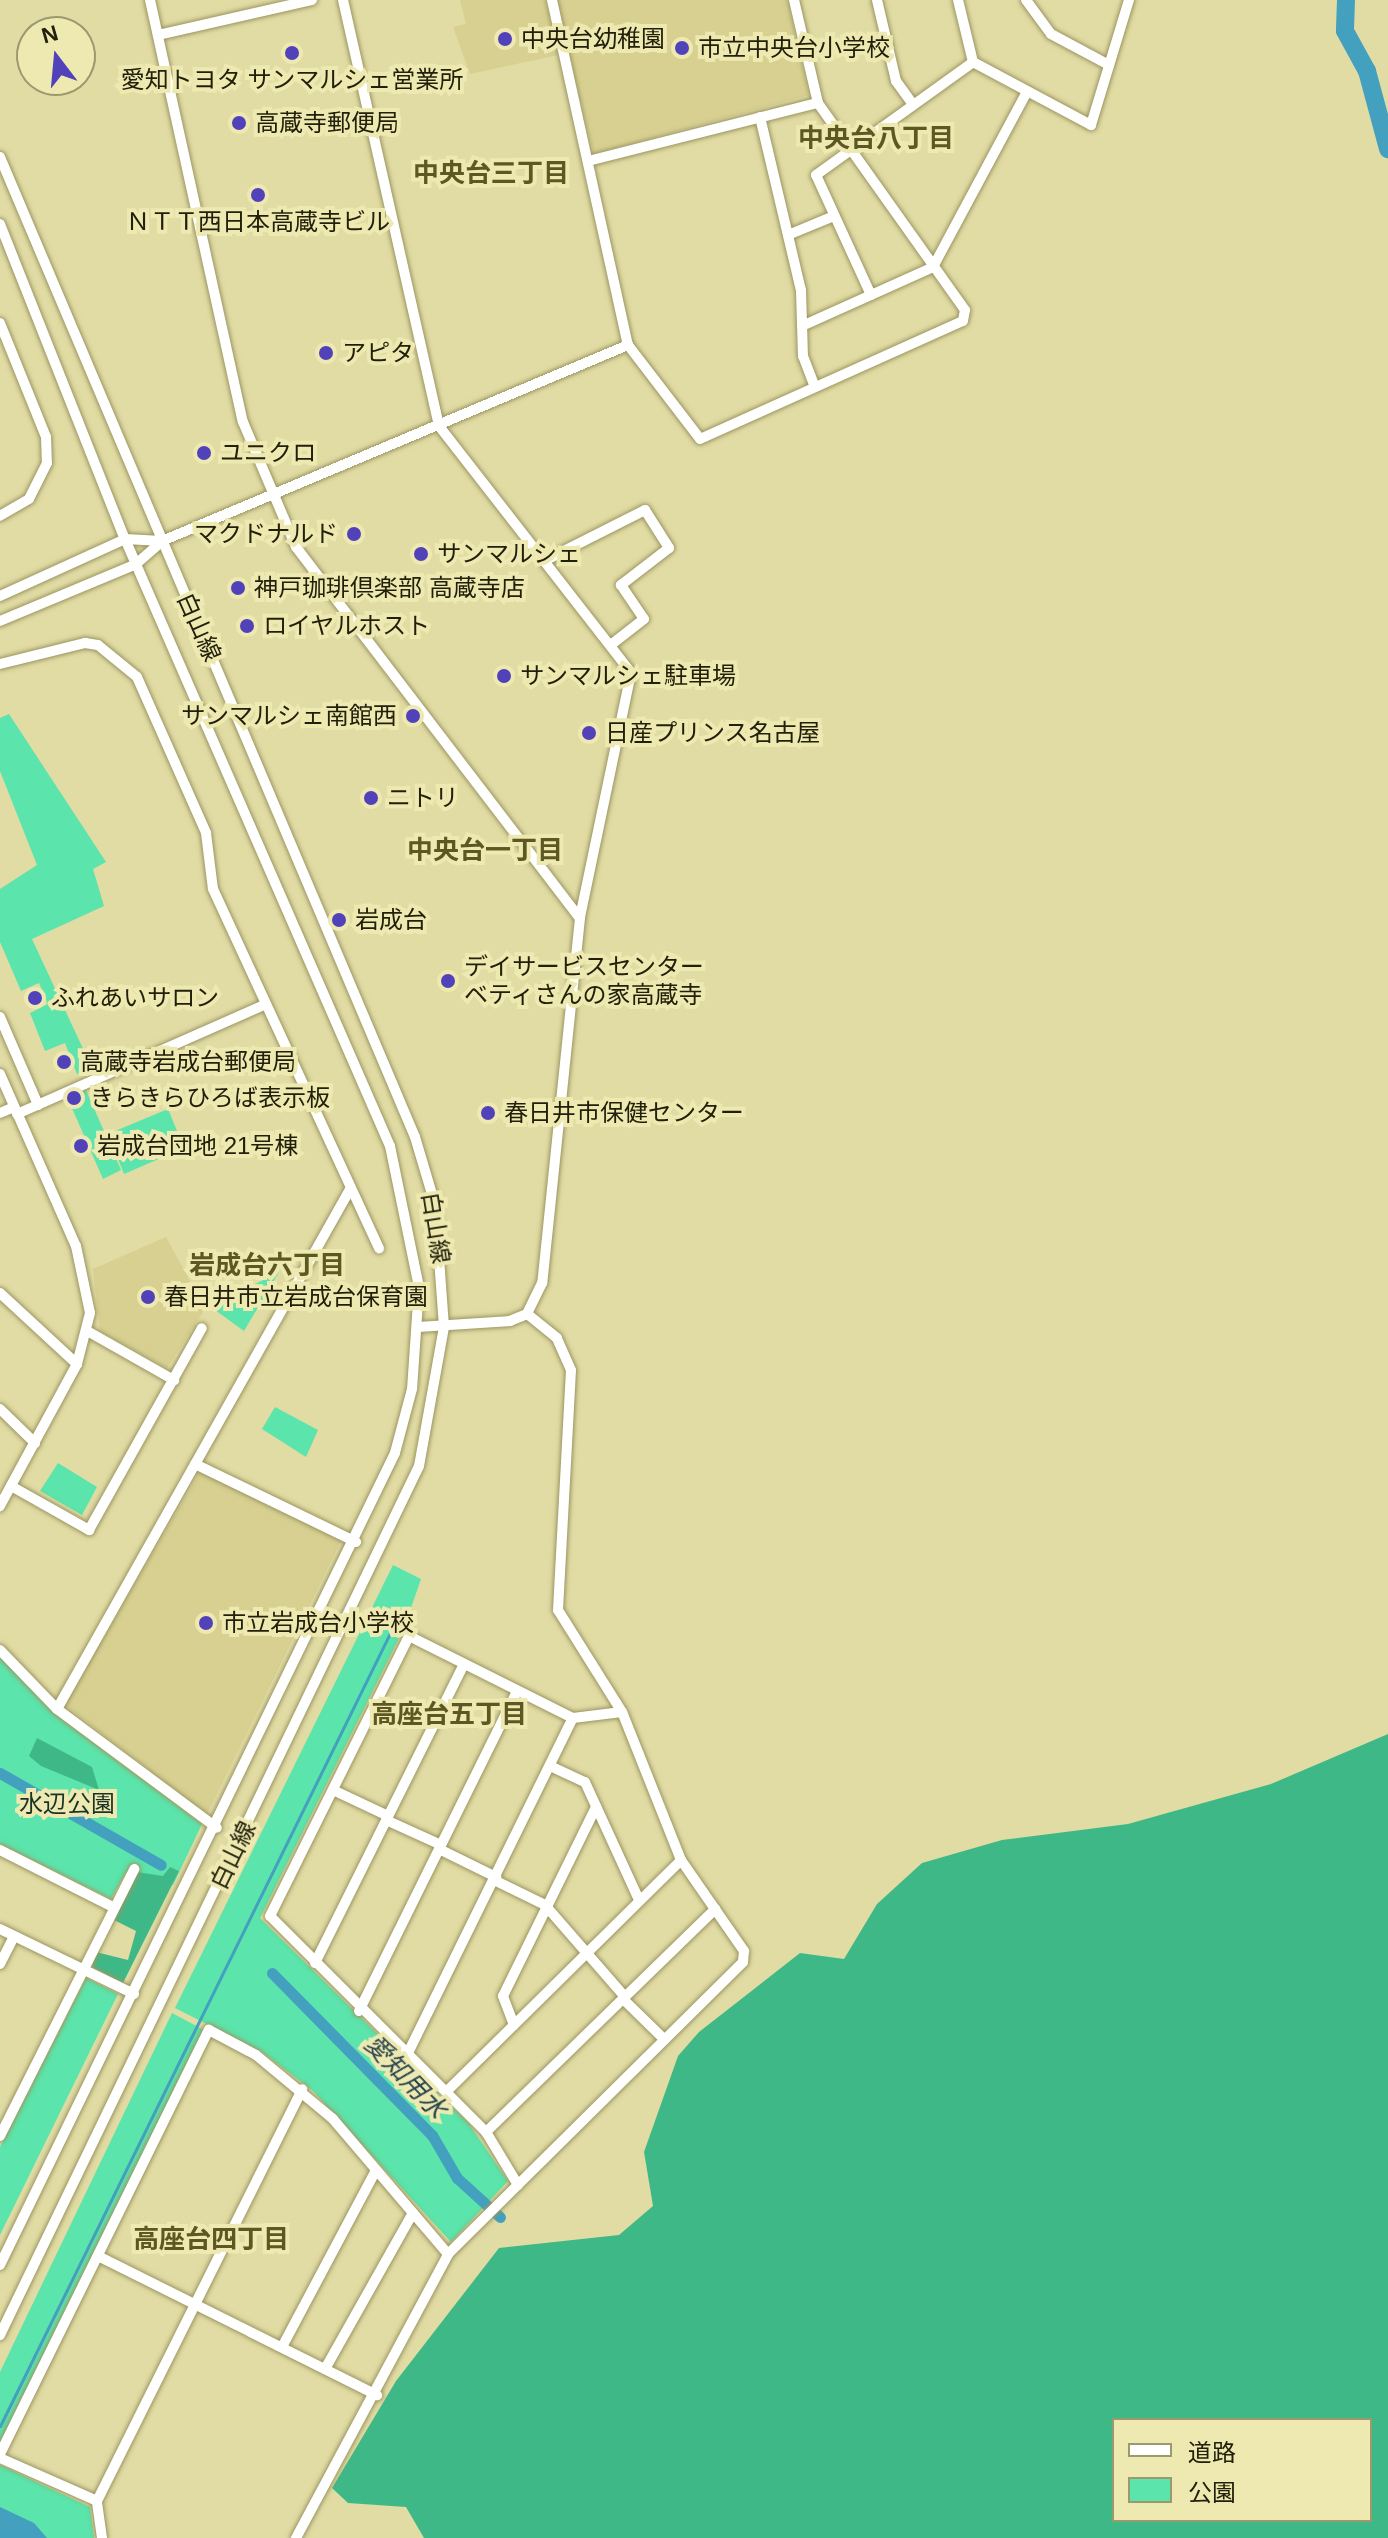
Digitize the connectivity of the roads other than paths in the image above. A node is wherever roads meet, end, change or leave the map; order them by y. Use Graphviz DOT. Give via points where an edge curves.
graph roads {
  1 [pos="150,0"];
  2 [pos="312,0"];
  3 [pos="343,0"];
  4 [pos="552,0"];
  5 [pos="794,0"];
  6 [pos="877,0"];
  7 [pos="958,0"];
  8 [pos="1026,0"];
  9 [pos="1124,2"];
  10 [pos="158,35"];
  11 [pos="973,62"];
  12 [pos="1109,65"];
  13 [pos="1027,92"];
  14 [pos="818,103"];
  15 [pos="913,104"];
  16 [pos="760,117"];
  17 [pos="851,150"];
  18 [pos="0,157"];
  19 [pos="588,161"];
  20 [pos="834,216"];
  21 [pos="0,224"];
  22 [pos="788,235"];
  23 [pos="933,267"];
  24 [pos="871,295"];
  25 [pos="0,323"];
  26 [pos="802,326"];
  27 [pos="628,345"];
  28 [pos="815,387"];
  29 [pos="439,426"];
  30 [pos="275,496"];
  31 [pos="0,516"];
  32 [pos="125,539"];
  33 [pos="162,541"];
  34 [pos="546,560"];
  35 [pos="136,564"];
  36 [pos="0,596"];
  37 [pos="0,621"];
  38 [pos="612,644"];
  39 [pos="0,664"];
  40 [pos="580,918"];
  41 [pos="264,1005"];
  42 [pos="0,1017"];
  43 [pos="0,1074"];
  44 [pos="38,1105"];
  45 [pos="16,1110"];
  46 [pos="0,1113"];
  47 [pos="349,1191"];
  48 [pos="379,1249"];
  49 [pos="0,1293"];
  50 [pos="527,1314"];
  51 [pos="419,1327"];
  52 [pos="444,1327"];
  53 [pos="202,1328"];
  54 [pos="89,1332"];
  55 [pos="77,1364"];
  56 [pos="174,1380"];
  57 [pos="0,1409"];
  58 [pos="35,1443"];
  59 [pos="195,1464"];
  60 [pos="11,1486"];
  61 [pos="0,1506"];
  62 [pos="356,1542"];
  63 [pos="0,1650"];
  64 [pos="464,1664"];
  65 [pos="517,1691"];
  66 [pos="57,1709"];
  67 [pos="622,1712"];
  68 [pos="573,1718"];
  69 [pos="550,1766"];
  70 [pos="333,1790"];
  71 [pos="596,1807"];
  72 [pos="387,1818"];
  73 [pos="217,1828"];
  74 [pos="440,1847"];
  75 [pos="0,1850"];
  76 [pos="681,1860"];
  77 [pos="134,1869"];
  78 [pos="495,1878"];
  79 [pos="639,1900"];
  80 [pos="545,1905"];
  81 [pos="113,1907"];
  82 [pos="715,1909"];
  83 [pos="0,1929"];
  84 [pos="14,1936"];
  85 [pos="585,1953"];
  86 [pos="315,1963"];
  87 [pos="0,1964"];
  88 [pos="83,1970"];
  89 [pos="134,1994"];
  90 [pos="624,1998"];
  91 [pos="359,2011"];
  92 [pos="514,2025"];
  93 [pos="664,2039"];
  94 [pos="405,2059"];
  95 [pos="302,2089"];
  96 [pos="447,2091"];
  97 [pos="486,2132"];
  98 [pos="0,2136"];
  99 [pos="376,2170"];
  100 [pos="518,2185"];
  101 [pos="413,2213"];
  102 [pos="448,2254"];
  103 [pos="98,2256"];
  104 [pos="0,2265"];
  105 [pos="194,2304"];
  106 [pos="0,2335"];
  107 [pos="282,2347"];
  108 [pos="325,2369"];
  109 [pos="377,2395"];
  110 [pos="0,2456"];
  111 [pos="97,2501"];
  112 [pos="102,2538"];
  113 [pos="296,2538"];
  1 -- 10 [label="street"];
  2 -- 10 [label="street"];
  3 -- 29 [label="street"];
  4 -- 19 [label="street"];
  5 -- 14 [label="street"];
  6 -- 15 [label="street" via="896,81"];
  7 -- 11 [label="street"];
  8 -- 12 [label="street" via="1051,34"];
  9 -- 12 [label="street"];
  10 -- 30 [label="street" via="243,422"];
  11 -- 13 [label="street"];
  11 -- 15 [label="street"];
  12 -- 13 [label="street" via="1091,125"];
  13 -- 23 [label="street"];
  14 -- 16 [label="street"];
  14 -- 17 [label="street"];
  15 -- 17 [label="street"];
  16 -- 19 [label="street"];
  16 -- 22 [label="street"];
  17 -- 20 [label="street" via="816,175"];
  17 -- 23 [label="street"];
  18 -- 33 [label="street, 白山線"];
  19 -- 27 [label="street"];
  20 -- 22 [label="street"];
  20 -- 24 [label="street"];
  21 -- 32 [label="street, 白山線"];
  22 -- 26 [label="street"];
  23 -- 24 [label="street"];
  23 -- 28 [label="street" via="965,310 963,321"];
  24 -- 26 [label="street"];
  25 -- 31 [label="street" via="46,437 47,463 29,499"];
  26 -- 28 [label="street"];
  27 -- 28 [label="street" via="700,439"];
  27 -- 29 [label="street"];
  29 -- 30 [label="street"];
  29 -- 34 [label="street"];
  30 -- 33 [label="street"];
  30 -- 40 [label="street" via="296,547"];
  32 -- 33 [label="street"];
  32 -- 35 [label="street, 白山線"];
  32 -- 36 [label="street"];
  33 -- 35 [label="street"];
  33 -- 52 [label="street, 白山線" via="415,1137 435,1204"];
  34 -- 38 [label="street"];
  34 -- 38 [label="street" via="645,510 669,548 621,585 644,619"];
  35 -- 37 [label="street"];
  35 -- 51 [label="street, 白山線" via="390,1146 415,1250"];
  38 -- 40 [label="street" via="632,687"];
  39 -- 41 [label="street" via="85,643 98,645 137,677 206,833 213,889"];
  40 -- 50 [label="street" via="547,1263"];
  41 -- 44 [label="street"];
  41 -- 47 [label="street" via="273,1007"];
  42 -- 44 [label="street"];
  43 -- 45 [label="street"];
  44 -- 45 [label="street"];
  45 -- 46 [label="street"];
  45 -- 54 [label="street" via="84,1270"];
  47 -- 48 [label="street"];
  47 -- 59 [label="street"];
  49 -- 55 [label="street"];
  50 -- 52 [label="street"];
  50 -- 67 [label="street" via="557,1338 571,1370 558,1610"];
  51 -- 52 [label="street"];
  51 -- 62 [label="street, 白山線" via="398,1442"];
  52 -- 106 [label="street, 白山線" via="419,1466"];
  53 -- 56 [label="street"];
  54 -- 55 [label="street"];
  54 -- 56 [label="street"];
  55 -- 58 [label="street"];
  56 -- 60 [label="street" via="89,1530"];
  57 -- 58 [label="street"];
  58 -- 60 [label="street"];
  59 -- 62 [label="street"];
  59 -- 66 [label="street"];
  60 -- 61 [label="street"];
  62 -- 73 [label="street, 白山線"];
  63 -- 66 [label="street"];
  64 -- 65 [label="street"];
  64 -- 70 [label="street" via="409,1636"];
  64 -- 72 [label="street"];
  65 -- 68 [label="street"];
  65 -- 74 [label="street"];
  66 -- 73 [label="street"];
  67 -- 68 [label="street"];
  67 -- 76 [label="street"];
  68 -- 69 [label="street"];
  69 -- 71 [label="street" via="585,1782"];
  69 -- 78 [label="street"];
  70 -- 72 [label="street"];
  70 -- 86 [label="street" via="270,1916"];
  71 -- 79 [label="street"];
  71 -- 80 [label="street"];
  72 -- 74 [label="street"];
  72 -- 86 [label="street"];
  73 -- 89 [label="street, 白山線"];
  74 -- 78 [label="street"];
  74 -- 91 [label="street"];
  75 -- 81 [label="street"];
  76 -- 79 [label="street"];
  76 -- 82 [label="street"];
  77 -- 81 [label="street"];
  78 -- 80 [label="street"];
  78 -- 94 [label="street"];
  79 -- 85 [label="street"];
  80 -- 85 [label="street"];
  80 -- 92 [label="street" via="503,1996"];
  81 -- 88 [label="street"];
  82 -- 90 [label="street"];
  82 -- 93 [label="street" via="743,1962"];
  83 -- 84 [label="street"];
  84 -- 87 [label="street"];
  84 -- 88 [label="street"];
  85 -- 90 [label="street"];
  85 -- 92 [label="street"];
  86 -- 91 [label="street"];
  88 -- 89 [label="street"];
  88 -- 98 [label="street"];
  89 -- 104 [label="street, 白山線"];
  90 -- 93 [label="street"];
  90 -- 97 [label="street"];
  91 -- 94 [label="street"];
  92 -- 96 [label="street"];
  93 -- 100 [label="street"];
  94 -- 96 [label="street"];
  95 -- 99 [label="street"];
  95 -- 103 [label="street" via="209,2030"];
  95 -- 105 [label="street"];
  96 -- 97 [label="street"];
  97 -- 100 [label="street"];
  99 -- 101 [label="street"];
  99 -- 107 [label="street"];
  100 -- 102 [label="street"];
  101 -- 102 [label="street"];
  101 -- 108 [label="street"];
  102 -- 109 [label="street"];
  103 -- 105 [label="street"];
  103 -- 110 [label="street"];
  105 -- 107 [label="street"];
  105 -- 111 [label="street"];
  107 -- 108 [label="street"];
  108 -- 109 [label="street"];
  109 -- 113 [label="street" via="318,2487"];
  110 -- 111 [label="street"];
  111 -- 112 [label="street"];
}
